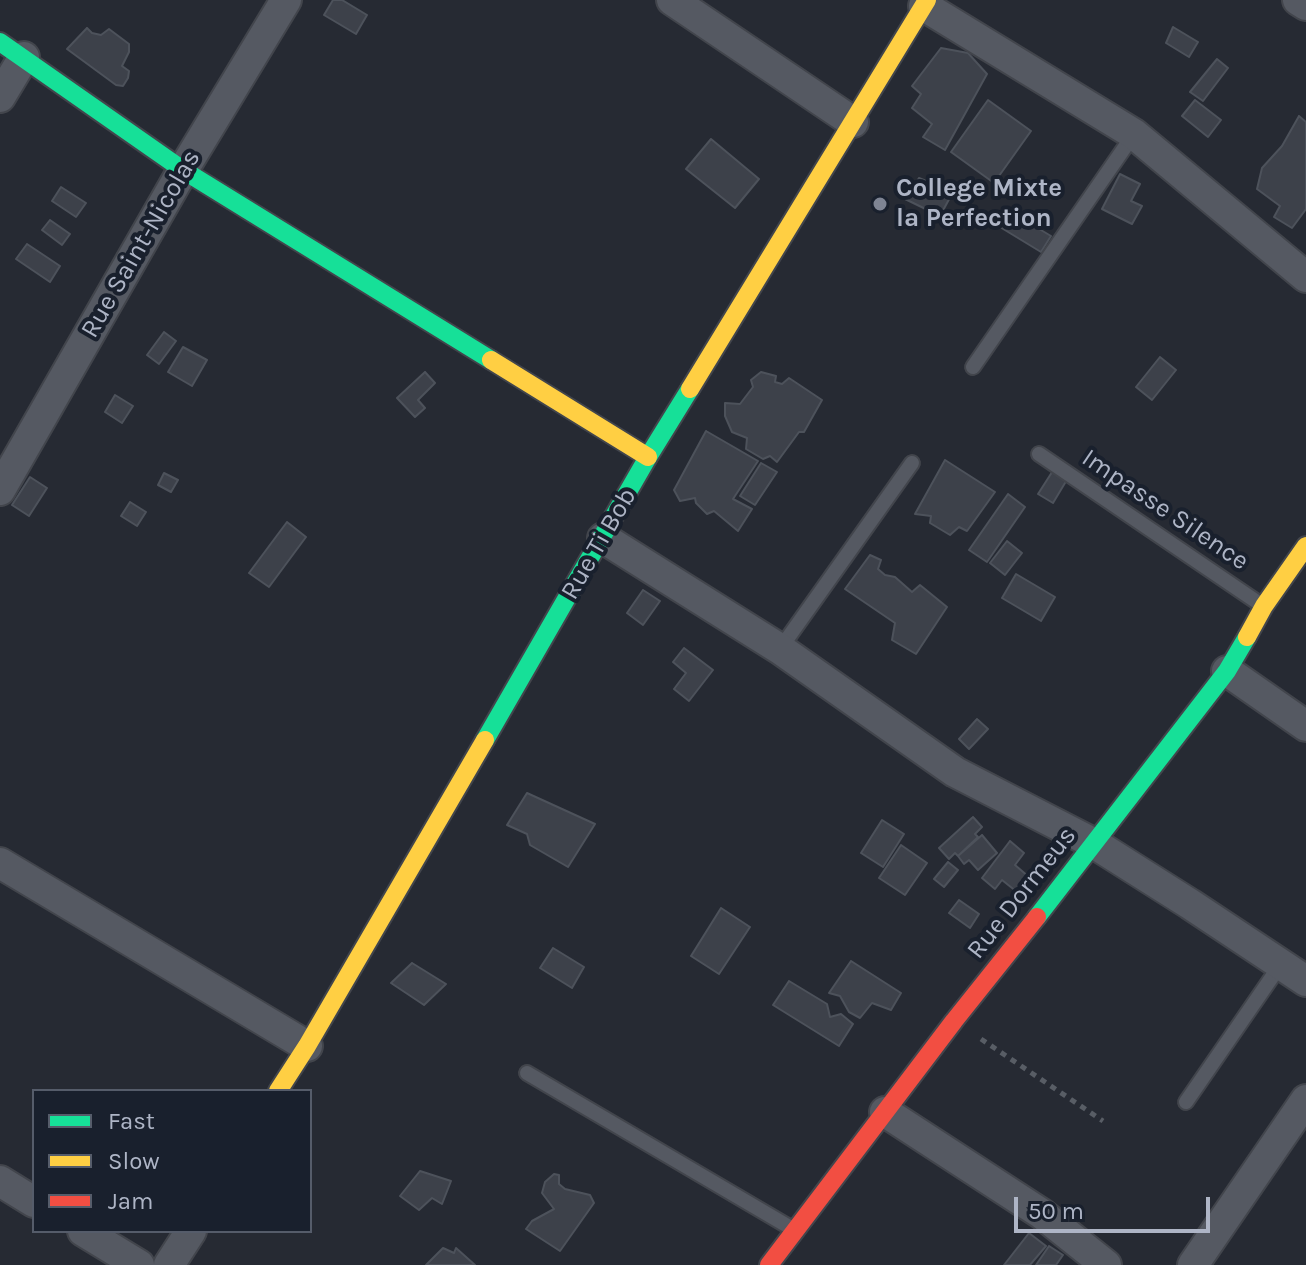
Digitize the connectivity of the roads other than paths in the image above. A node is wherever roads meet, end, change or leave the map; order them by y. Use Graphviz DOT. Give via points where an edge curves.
graph roads {
  1 [pos="286,0"];
  2 [pos="672,0"];
  3 [pos="1298,0"];
  4 [pos="925,3"];
  5 [pos="1306,5"];
  6 [pos="12,49"];
  7 [pos="0,97"];
  8 [pos="853,122"];
  9 [pos="1134,134"];
  10 [pos="183,170"];
  11 [pos="1306,277"];
  12 [pos="973,367"];
  13 [pos="1039,454"];
  14 [pos="648,457"];
  15 [pos="912,463"];
  16 [pos="0,490"];
  17 [pos="603,538"];
  18 [pos="1306,546"];
  19 [pos="1264,606"];
  20 [pos="780,649"];
  21 [pos="1227,671"];
  22 [pos="1306,726"];
  23 [pos="1095,844"];
  24 [pos="0,863"];
  25 [pos="1281,964"];
  26 [pos="1306,981"];
  27 [pos="307,1046"];
  28 [pos="527,1073"];
  29 [pos="279,1089"];
  30 [pos="1306,1100"];
  31 [pos="1186,1102"];
  32 [pos="885,1112"];
  33 [pos="0,1181"];
  34 [pos="32,1201"];
  35 [pos="795,1230"];
  36 [pos="86,1233"];
  37 [pos="190,1233"];
  38 [pos="139,1265"];
  39 [pos="169,1265"];
  40 [pos="769,1265"];
  41 [pos="1106,1265"];
  42 [pos="1193,1265"];
  1 -- 10 [label="street, Rue Saint-Nicolas"];
  2 -- 8 [label="street"];
  3 -- 5 [label="street"];
  4 -- 8 [label="street, Rue Ti Bob"];
  4 -- 9 [label="street"];
  6 -- 7 [label="street"];
  6 -- 10 [label="street"];
  8 -- 14 [label="street, Rue Ti Bob"];
  9 -- 11 [label="street"];
  9 -- 12 [label="lane"];
  10 -- 14 [label="street"];
  10 -- 16 [label="street, Rue Saint-Nicolas"];
  13 -- 19 [label="lane, Impasse Silence"];
  14 -- 17 [label="street, Rue Ti Bob"];
  15 -- 20 [label="lane"];
  17 -- 20 [label="street"];
  17 -- 27 [label="street, Rue Ti Bob"];
  18 -- 19 [label="street, Rue Dormeus"];
  19 -- 21 [label="street, Rue Dormeus"];
  20 -- 23 [label="street" via="955,772"];
  21 -- 22 [label="street"];
  21 -- 23 [label="street, Rue Dormeus"];
  23 -- 25 [label="street"];
  23 -- 32 [label="street, Rue Dormeus"];
  24 -- 27 [label="street"];
  25 -- 26 [label="street"];
  25 -- 31 [label="lane"];
  27 -- 29 [label="street, Rue Ti Bob"];
  28 -- 35 [label="lane"];
  30 -- 42 [label="street"];
  32 -- 35 [label="street, Rue Dormeus"];
  32 -- 41 [label="street" via="1042,1214"];
  33 -- 34 [label="street"];
  35 -- 40 [label="street, Rue Dormeus"];
  36 -- 38 [label="street"];
  37 -- 39 [label="street"];
}
